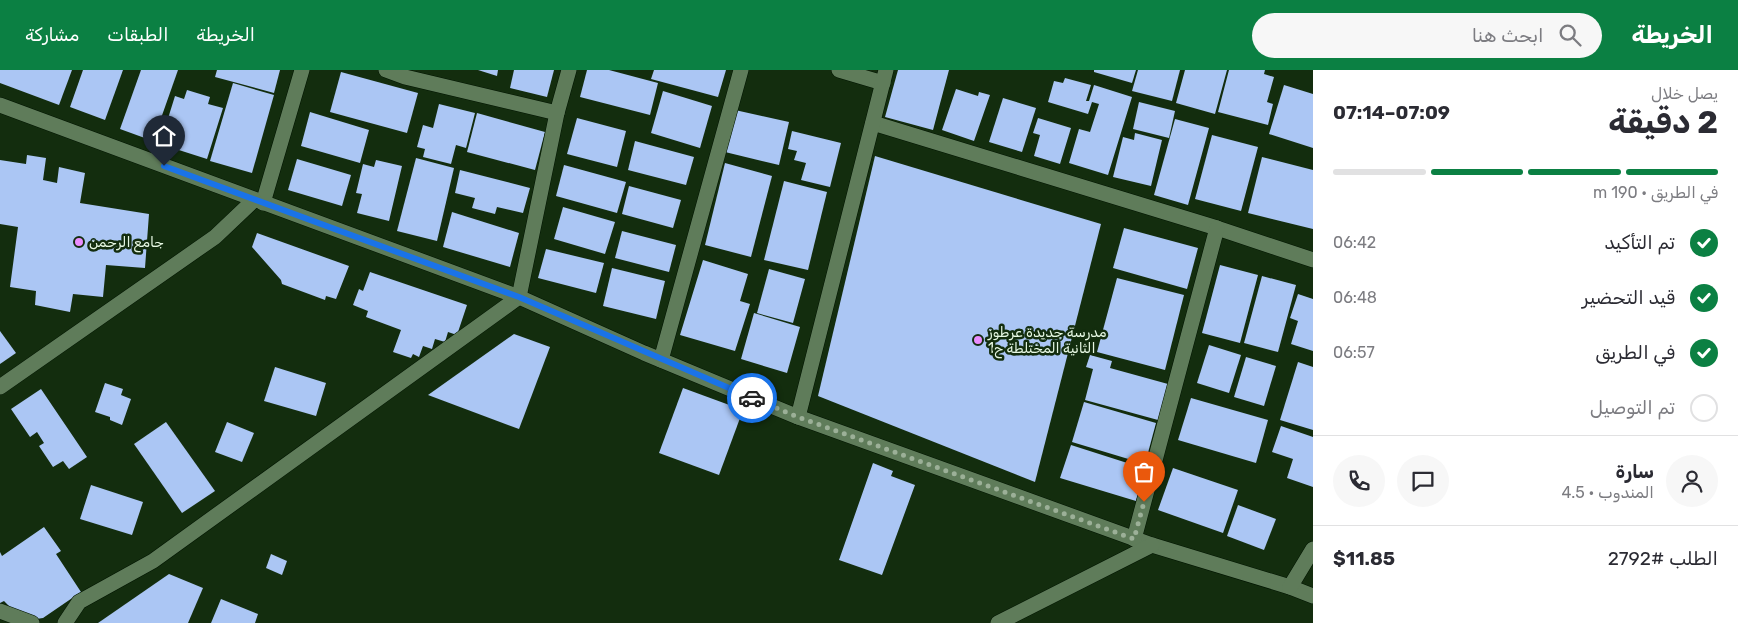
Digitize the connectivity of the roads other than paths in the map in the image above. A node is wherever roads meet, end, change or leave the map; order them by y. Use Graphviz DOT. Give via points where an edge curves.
graph roads {
  1 [pos="302,70"];
  2 [pos="386,70"];
  3 [pos="569,70"];
  4 [pos="740,70"];
  5 [pos="839,70"];
  6 [pos="406,73"];
  7 [pos="885,77"];
  8 [pos="0,105"];
  9 [pos="558,113"];
  10 [pos="873,123"];
  11 [pos="258,202"];
  12 [pos="1217,228"];
  13 [pos="1313,260"];
  14 [pos="519,297"];
  15 [pos="661,360"];
  16 [pos="0,387"];
  17 [pos="798,417"];
  18 [pos="1134,539"];
  19 [pos="1152,545"];
  20 [pos="1313,549"];
  21 [pos="1290,587"];
  22 [pos="1313,596"];
  23 [pos="0,611"];
  24 [pos="32,623"];
  25 [pos="64,623"];
  26 [pos="998,623"];
  1 -- 11 [label="street"];
  2 -- 6 [label="street"];
  3 -- 9 [label="street"];
  4 -- 15 [label="street"];
  5 -- 7 [label="street"];
  6 -- 9 [label="street"];
  7 -- 10 [label="street"];
  8 -- 11 [label="street"];
  9 -- 14 [label="street"];
  10 -- 12 [label="street"];
  10 -- 17 [label="street"];
  11 -- 14 [label="street"];
  11 -- 16 [label="street" via="216,237"];
  12 -- 13 [label="street"];
  12 -- 18 [label="street"];
  14 -- 15 [label="street"];
  14 -- 25 [label="street" via="153,561 79,602"];
  15 -- 17 [label="street"];
  17 -- 18 [label="street"];
  18 -- 19 [label="street"];
  19 -- 21 [label="street"];
  19 -- 26 [label="street"];
  20 -- 21 [label="street"];
  21 -- 22 [label="street"];
  23 -- 24 [label="street"];
}
